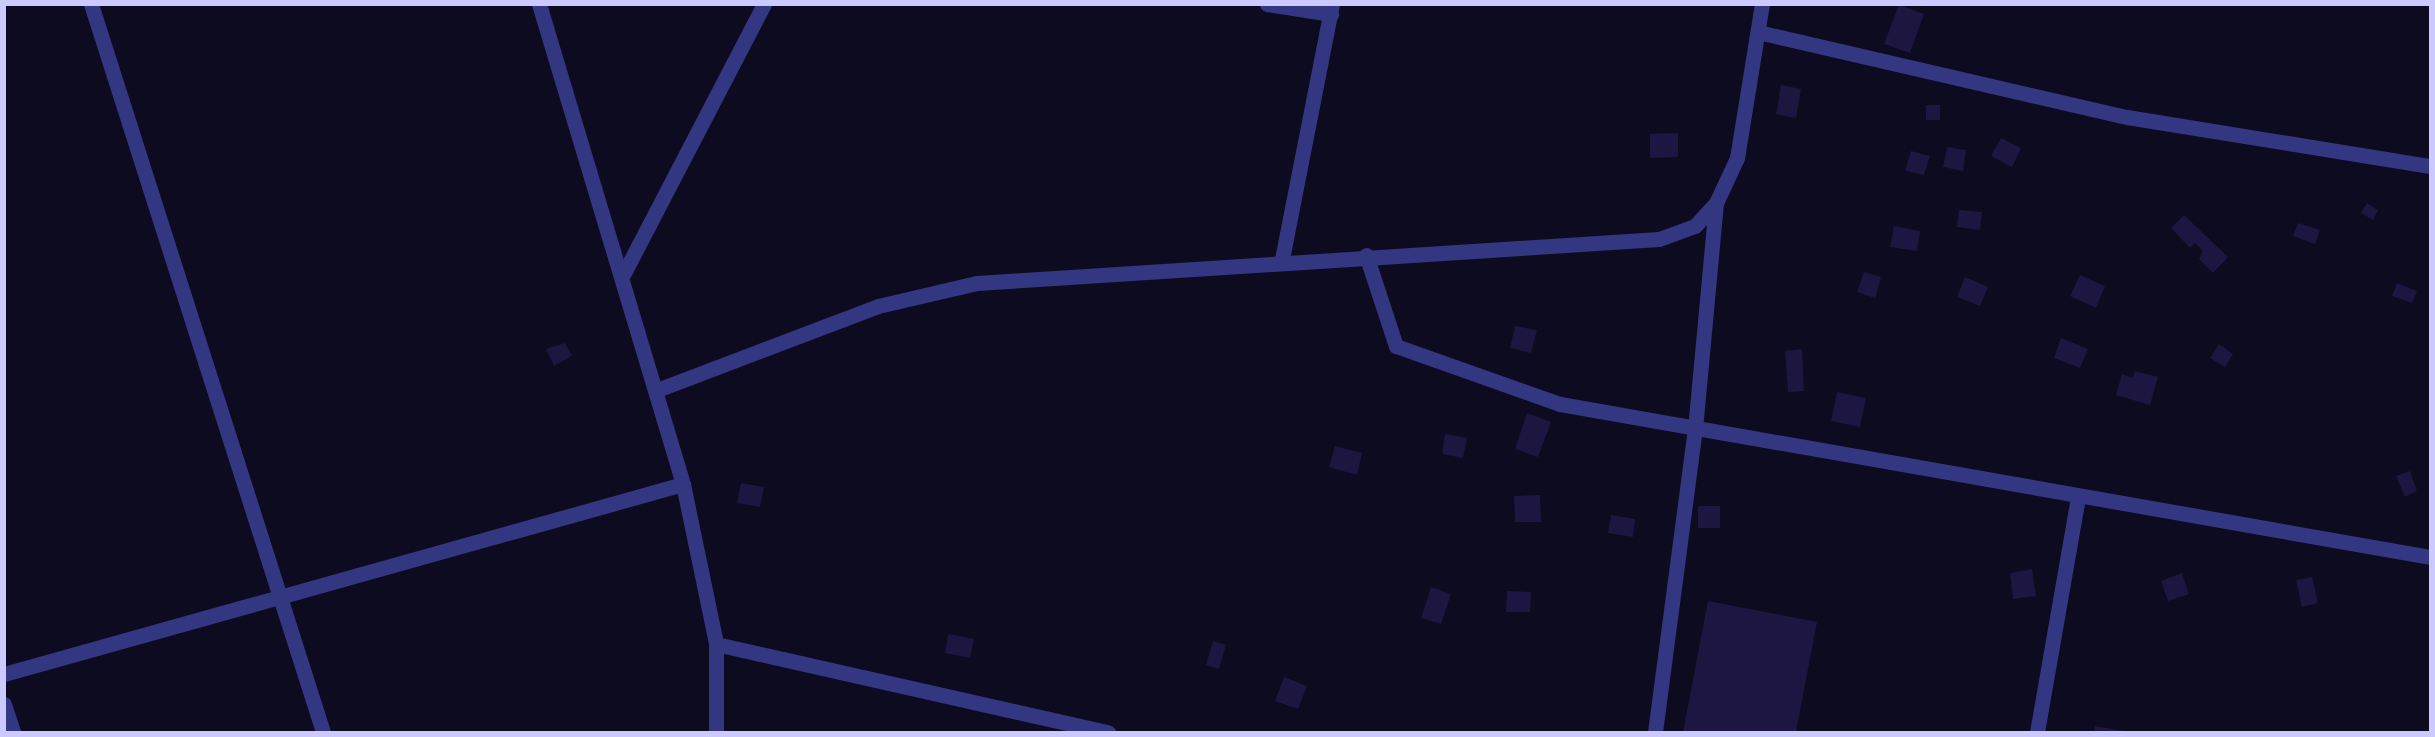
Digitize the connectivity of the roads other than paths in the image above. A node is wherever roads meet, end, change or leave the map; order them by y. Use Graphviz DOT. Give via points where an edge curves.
graph roads {
  1 [pos="91,4"];
  2 [pos="539,4"];
  3 [pos="764,4"];
  4 [pos="1267,4"];
  5 [pos="1762,4"];
  6 [pos="1332,9"];
  7 [pos="1758,32"];
  8 [pos="2430,166"];
  9 [pos="1716,203"];
  10 [pos="1366,255"];
  11 [pos="1282,260"];
  12 [pos="624,273"];
  13 [pos="657,390"];
  14 [pos="1695,429"];
  15 [pos="683,484"];
  16 [pos="2078,496"];
  17 [pos="2430,557"];
  18 [pos="276,596"];
  19 [pos="716,644"];
  20 [pos="4,674"];
  21 [pos="4,704"];
  22 [pos="13,732"];
  23 [pos="323,732"];
  24 [pos="716,732"];
  25 [pos="1108,732"];
  26 [pos="1655,732"];
  27 [pos="2037,732"];
  1 -- 18 [label="street"];
  2 -- 12 [label="street"];
  3 -- 12 [label="street"];
  4 -- 6 [label="street"];
  5 -- 7 [label="street"];
  6 -- 11 [label="street"];
  7 -- 8 [label="street" via="2127,117"];
  7 -- 9 [label="street" via="1737,158"];
  9 -- 10 [label="street" via="1695,226 1659,239"];
  9 -- 14 [label="street"];
  10 -- 11 [label="street"];
  10 -- 14 [label="street" via="1396,346 1560,404"];
  11 -- 13 [label="street" via="976,283 878,306"];
  12 -- 13 [label="street"];
  13 -- 15 [label="street"];
  14 -- 16 [label="street"];
  14 -- 26 [label="street"];
  15 -- 18 [label="street"];
  15 -- 19 [label="street"];
  16 -- 17 [label="street"];
  16 -- 27 [label="street"];
  18 -- 20 [label="street"];
  18 -- 23 [label="street"];
  19 -- 24 [label="street"];
  19 -- 25 [label="street"];
  21 -- 22 [label="street"];
}
